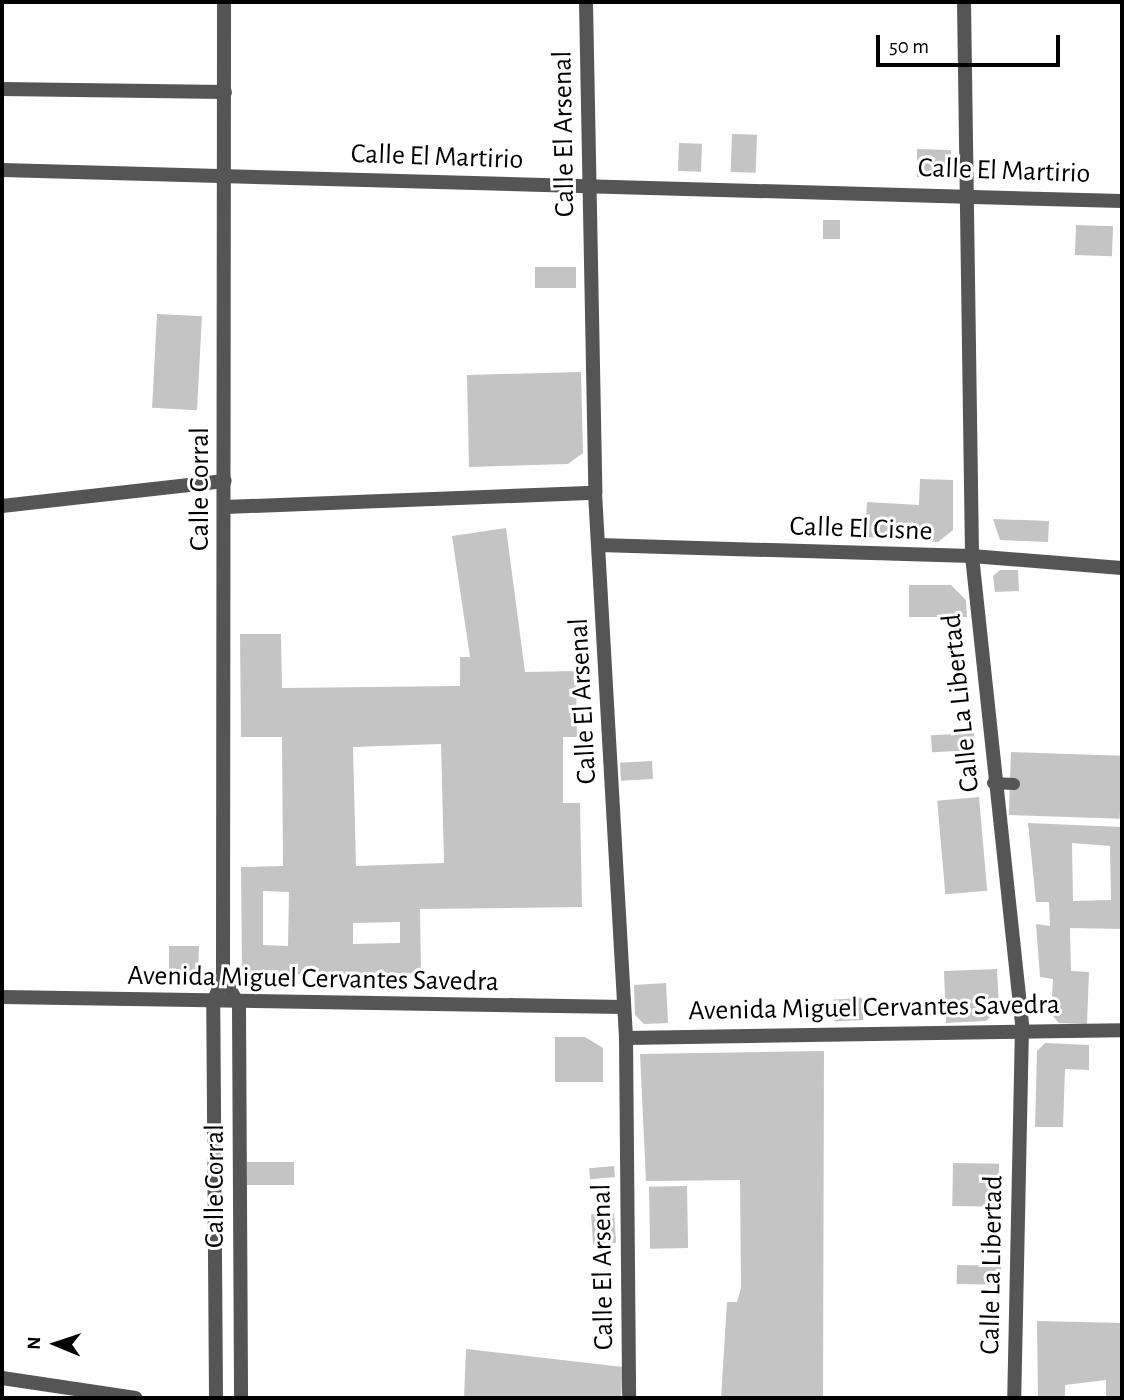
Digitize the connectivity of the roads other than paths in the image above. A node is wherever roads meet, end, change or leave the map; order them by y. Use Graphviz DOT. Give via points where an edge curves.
graph roads {
  1 [pos="224,2"];
  2 [pos="586,2"];
  3 [pos="964,2"];
  4 [pos="2,89"];
  5 [pos="225,92"];
  6 [pos="2,170"];
  7 [pos="225,175"];
  8 [pos="590,186"];
  9 [pos="967,193"];
  10 [pos="1122,201"];
  11 [pos="225,481"];
  12 [pos="595,493"];
  13 [pos="2,506"];
  14 [pos="225,507"];
  15 [pos="599,545"];
  16 [pos="972,556"];
  17 [pos="1122,568"];
  18 [pos="993,783"];
  19 [pos="1014,784"];
  20 [pos="223,976"];
  21 [pos="2,998"];
  22 [pos="212,1004"];
  23 [pos="239,1006"];
  24 [pos="624,1007"];
  25 [pos="1022,1027"];
  26 [pos="1122,1030"];
  27 [pos="626,1038"];
  28 [pos="2,1378"];
  29 [pos="136,1398"];
  30 [pos="216,1398"];
  31 [pos="241,1398"];
  32 [pos="629,1398"];
  33 [pos="1014,1398"];
  1 -- 5 [label="street, Calle Corral"];
  2 -- 8 [label="street, Calle El Arsenal"];
  3 -- 9 [label="street, Calle La Libertad"];
  4 -- 5 [label="street"];
  5 -- 7 [label="street, Calle Corral"];
  6 -- 7 [label="street, Calle El Martirio"];
  7 -- 8 [label="street, Calle El Martirio"];
  7 -- 11 [label="street, Calle Corral"];
  8 -- 9 [label="street, Calle El Martirio"];
  8 -- 12 [label="street, Calle El Arsenal"];
  9 -- 10 [label="street, Calle El Martirio"];
  9 -- 16 [label="street, Calle La Libertad"];
  11 -- 13 [label="street"];
  11 -- 14 [label="street, Calle Corral"];
  12 -- 14 [label="street"];
  12 -- 15 [label="street, Calle El Arsenal"];
  14 -- 20 [label="street, Calle Corral"];
  15 -- 16 [label="street, Calle El Cisne"];
  15 -- 24 [label="street, Calle El Arsenal"];
  16 -- 17 [label="street, Calle El Cisne"];
  16 -- 18 [label="street, Calle La Libertad"];
  18 -- 19 [label="lane"];
  18 -- 25 [label="street, Calle La Libertad"];
  20 -- 22 [label="street, Calle Corral"];
  20 -- 23 [label="street, Calle Corral"];
  21 -- 22 [label="street, Avenida Miguel Cervantes Savedra"];
  22 -- 23 [label="street, Avenida Miguel Cervantes Savedra"];
  22 -- 30 [label="street, Calle Corral"];
  23 -- 24 [label="street, Avenida Miguel Cervantes Savedra"];
  23 -- 31 [label="street, Calle Corral"];
  24 -- 27 [label="street, Calle El Arsenal"];
  25 -- 26 [label="street, Avenida Miguel Cervantes Savedra"];
  25 -- 27 [label="street, Avenida Miguel Cervantes Savedra"];
  25 -- 33 [label="street, Calle La Libertad"];
  27 -- 32 [label="street, Calle El Arsenal"];
  28 -- 29 [label="street"];
}
